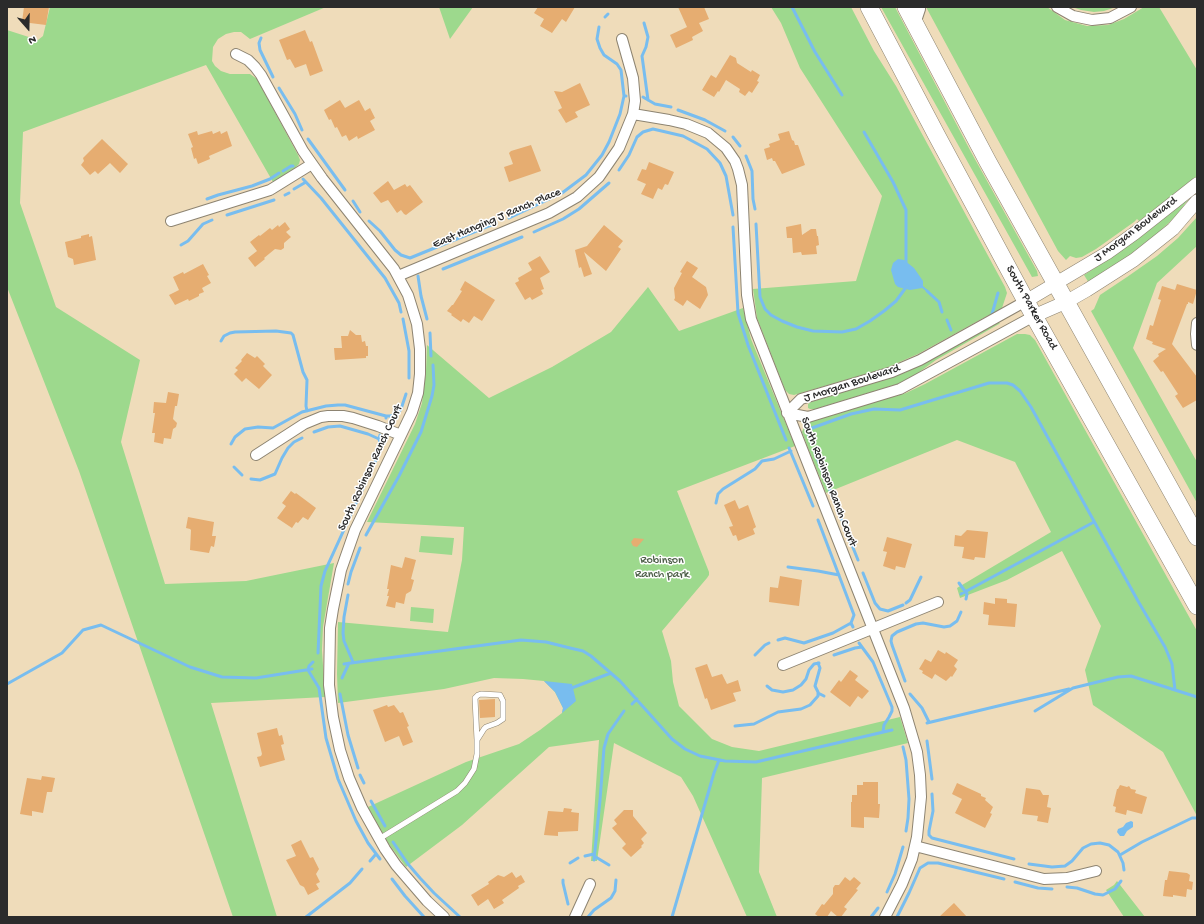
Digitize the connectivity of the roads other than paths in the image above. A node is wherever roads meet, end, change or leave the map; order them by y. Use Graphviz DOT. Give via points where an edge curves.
graph roads {
  1 [pos="869,7"];
  2 [pos="906,7"];
  3 [pos="920,7"];
  4 [pos="1057,7"];
  5 [pos="1131,7"];
  6 [pos="915,24"];
  7 [pos="622,39"];
  8 [pos="236,54"];
  9 [pos="633,114"];
  10 [pos="312,164"];
  11 [pos="1197,184"];
  12 [pos="1197,201"];
  13 [pos="171,221"];
  14 [pos="398,276"];
  15 [pos="1056,284"];
  16 [pos="1066,302"];
  17 [pos="1030,308"];
  18 [pos="1197,323"];
  19 [pos="1197,345"];
  20 [pos="787,413"];
  21 [pos="401,435"];
  22 [pos="256,455"];
  23 [pos="1197,536"];
  24 [pos="938,602"];
  25 [pos="1197,606"];
  26 [pos="872,628"];
  27 [pos="782,665"];
  28 [pos="478,740"];
  29 [pos="379,839"];
  30 [pos="915,846"];
  31 [pos="1096,871"];
  32 [pos="590,884"];
  33 [pos="444,917"];
  34 [pos="575,917"];
  35 [pos="885,917"];
  1 -- 17 [label="highway, South Parker Road"];
  2 -- 6 [label="highway"];
  3 -- 6 [label="street"];
  4 -- 5 [label="street" via="1073,16 1092,20 1110,18"];
  6 -- 15 [label="highway"];
  7 -- 9 [label="street, East Hanging J Ranch Place" via="632,71 635,92"];
  8 -- 10 [label="street, South Robinson Ranch Court" via="248,60 261,75"];
  9 -- 14 [label="street, East Hanging J Ranch Place" via="609,164 577,197 549,213"];
  9 -- 20 [label="street, South Robinson Ranch Court" via="669,120 699,129 721,143 735,161 742,185 747,295 751,320"];
  10 -- 13 [label="street" via="270,190"];
  10 -- 14 [label="street, South Robinson Ranch Court" via="390,262"];
  11 -- 15 [label="street, J Morgan Boulevard" via="1118,246"];
  12 -- 16 [label="street, J Morgan Boulevard" via="1181,221 1153,246 1117,272"];
  14 -- 21 [label="street, South Robinson Ranch Court" via="412,306 420,349 418,393"];
  15 -- 16 [label="highway"];
  15 -- 17 [label="street, J Morgan Boulevard"];
  16 -- 17 [label="street, J Morgan Boulevard"];
  16 -- 23 [label="highway"];
  17 -- 20 [label="street, J Morgan Boulevard" via="892,372 802,399"];
  17 -- 20 [label="street, J Morgan Boulevard" via="900,389 808,417"];
  17 -- 25 [label="highway, South Parker Road"];
  18 -- 19 [label="street"];
  20 -- 26 [label="street, South Robinson Ranch Court"];
  21 -- 22 [label="street" via="353,418 328,416 304,424"];
  21 -- 29 [label="street, South Robinson Ranch Court" via="350,543 338,584 329,642 329,686 339,745 355,794"];
  24 -- 26 [label="street"];
  26 -- 27 [label="street"];
  26 -- 30 [label="street, South Robinson Ranch Court" via="909,722 917,752 920,797"];
  28 -- 28 [label="lane" via="475,698 481,694 498,694 503,701 503,719 486,727"];
  28 -- 29 [label="lane" via="474,769 461,788"];
  29 -- 33 [label="street, South Robinson Ranch Court" via="402,873"];
  30 -- 31 [label="street" via="1044,878 1067,878"];
  30 -- 35 [label="street, South Robinson Ranch Court" via="902,884"];
  32 -- 34 [label="street"];
}
